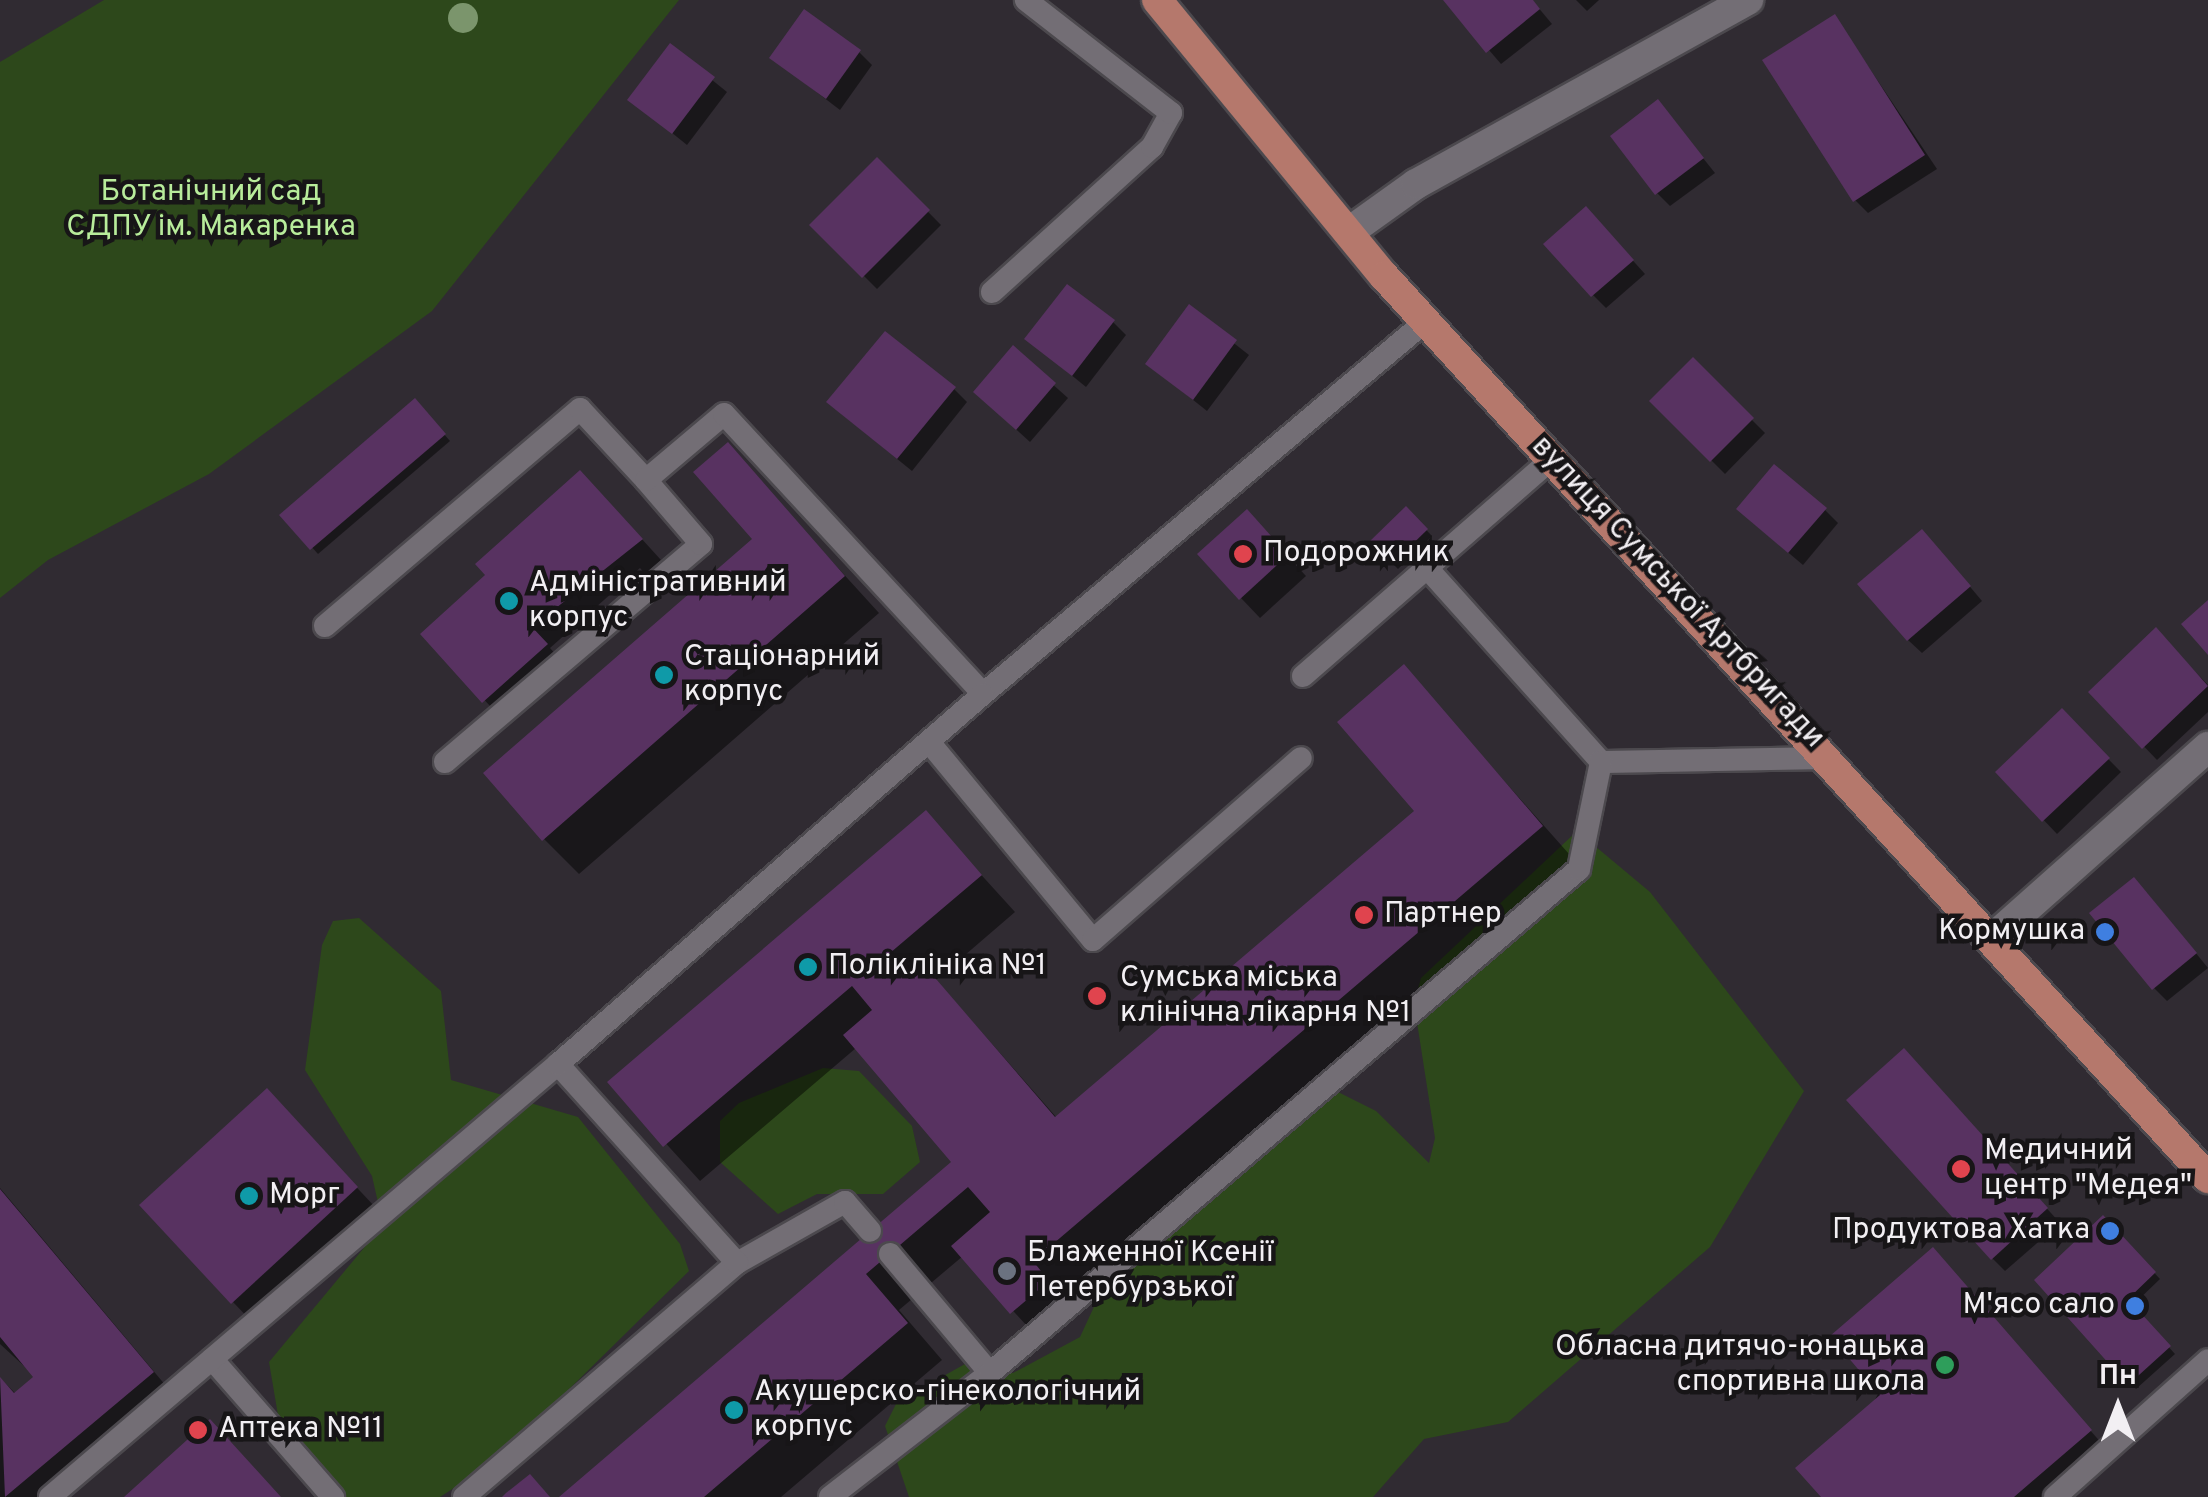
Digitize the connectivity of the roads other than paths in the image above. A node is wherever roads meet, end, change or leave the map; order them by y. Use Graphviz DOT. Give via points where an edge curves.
graph roads {
  1 [pos="1026,0"];
  2 [pos="1157,0"];
  3 [pos="1748,0"];
  4 [pos="1349,232"];
  5 [pos="992,292"];
  6 [pos="1426,321"];
  7 [pos="1553,458"];
  8 [pos="646,480"];
  9 [pos="1428,569"];
  10 [pos="324,626"];
  11 [pos="1303,676"];
  12 [pos="984,694"];
  13 [pos="929,742"];
  14 [pos="2208,746"];
  15 [pos="1301,758"];
  16 [pos="1829,758"];
  17 [pos="445,762"];
  18 [pos="1601,762"];
  19 [pos="1995,936"];
  20 [pos="558,1064"];
  21 [pos="2208,1178"];
  22 [pos="870,1232"];
  23 [pos="890,1254"];
  24 [pos="738,1264"];
  25 [pos="212,1359"];
  26 [pos="2208,1360"];
  27 [pos="990,1373"];
  28 [pos="50,1497"];
  29 [pos="333,1497"];
  30 [pos="464,1497"];
  31 [pos="830,1497"];
  32 [pos="2056,1497"];
  1 -- 5 [label="lane" via="1170,113 1152,147"];
  2 -- 4 [label="main road, вулиця Сумської Артбригади"];
  3 -- 4 [label="street" via="1416,184"];
  4 -- 6 [label="main road, вулиця Сумської Артбригади"];
  6 -- 7 [label="main road, вулиця Сумської Артбригади"];
  6 -- 12 [label="lane"];
  7 -- 9 [label="lane"];
  7 -- 16 [label="main road, вулиця Сумської Артбригади"];
  8 -- 10 [label="lane" via="580,409"];
  8 -- 12 [label="lane" via="724,414"];
  8 -- 17 [label="lane" via="701,544"];
  9 -- 11 [label="lane"];
  9 -- 18 [label="lane"];
  12 -- 13 [label="lane"];
  13 -- 15 [label="lane" via="1093,940"];
  13 -- 20 [label="lane"];
  14 -- 19 [label="street"];
  16 -- 18 [label="lane"];
  16 -- 19 [label="main road, вулиця Сумської Артбригади"];
  18 -- 27 [label="lane" via="1579,869"];
  19 -- 21 [label="main road, вулиця Сумської Артбригади"];
  20 -- 24 [label="lane"];
  20 -- 25 [label="lane"];
  22 -- 24 [label="lane" via="845,1202"];
  23 -- 27 [label="lane"];
  24 -- 30 [label="lane"];
  25 -- 28 [label="lane"];
  25 -- 29 [label="lane"];
  26 -- 32 [label="lane"];
  27 -- 31 [label="lane"];
}
